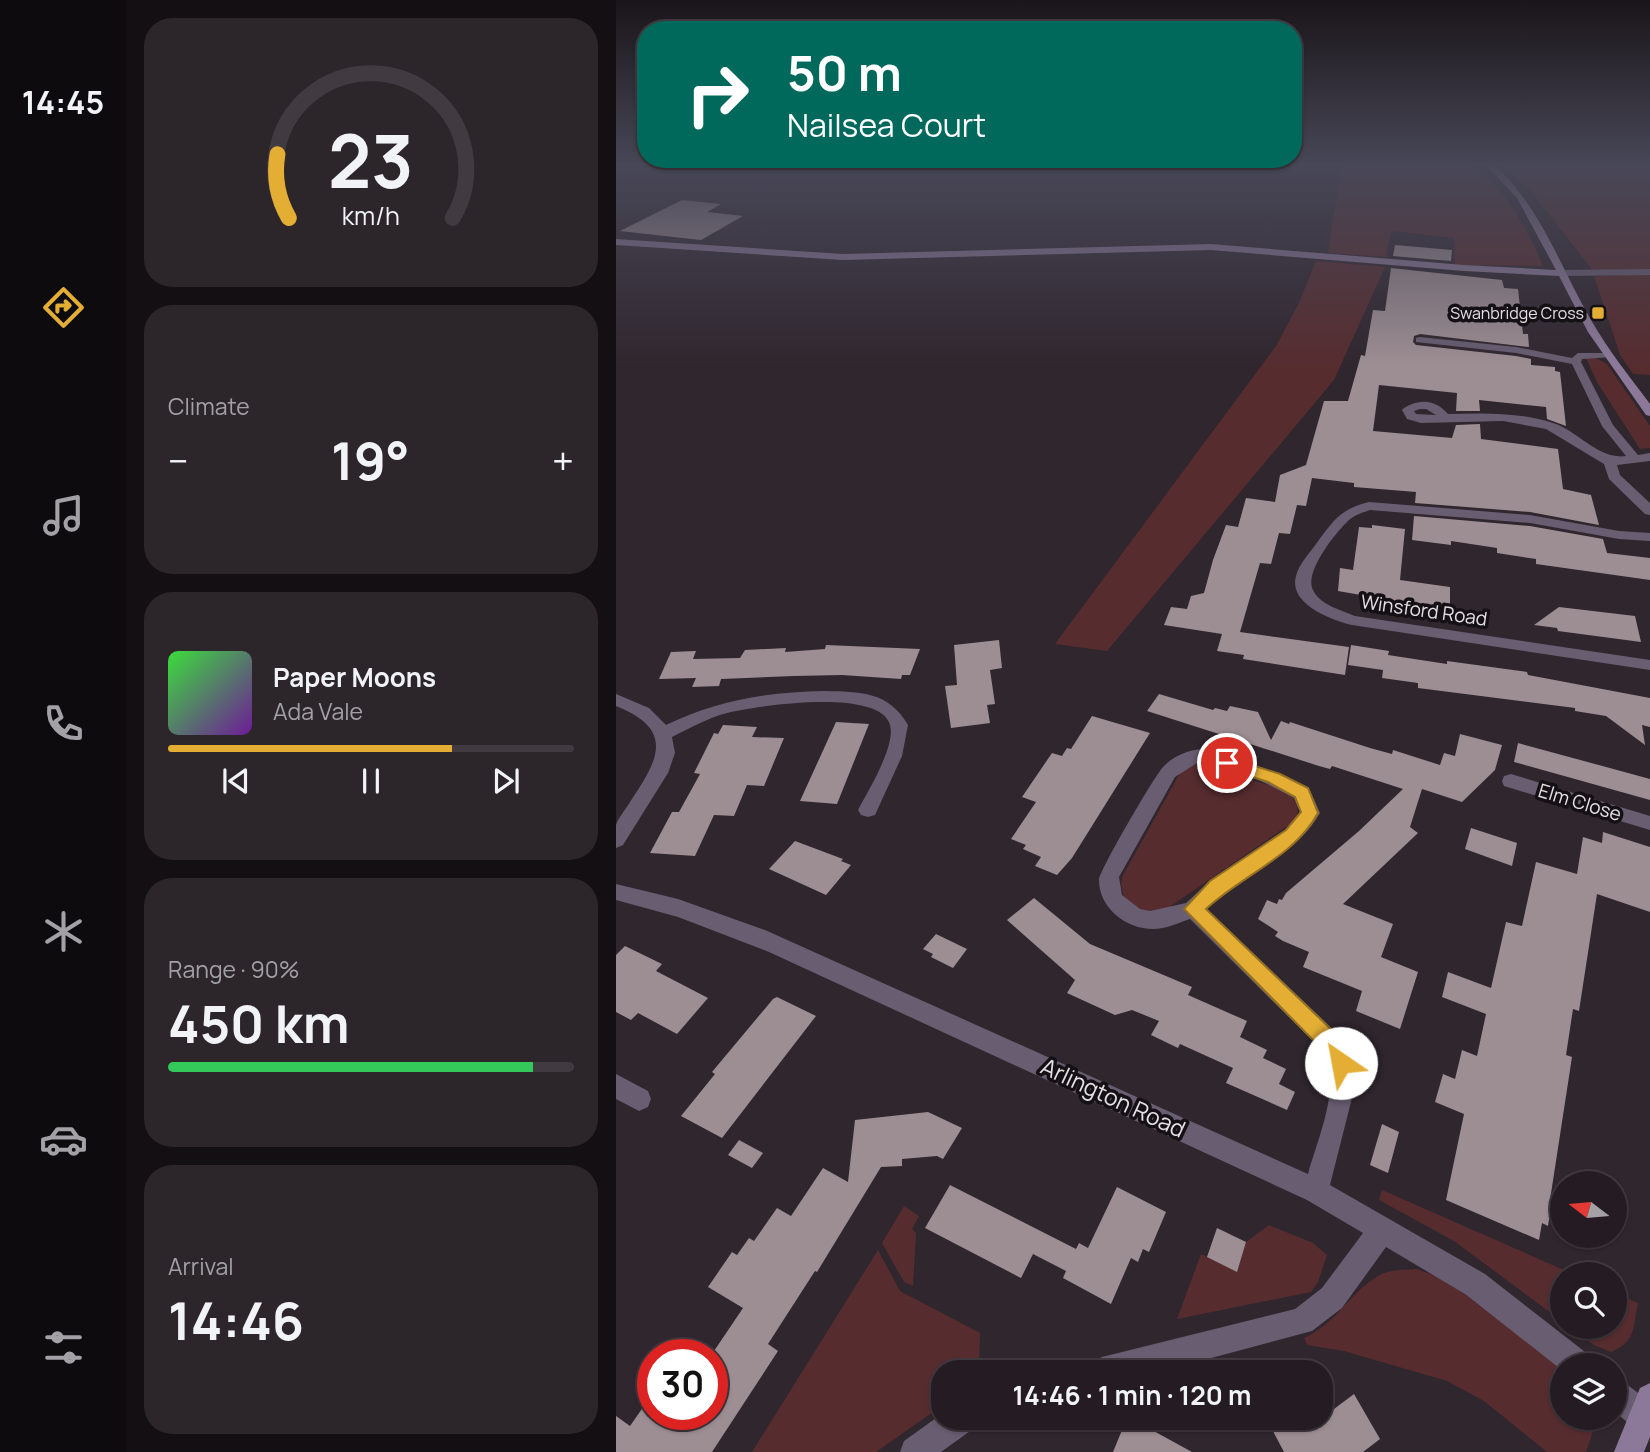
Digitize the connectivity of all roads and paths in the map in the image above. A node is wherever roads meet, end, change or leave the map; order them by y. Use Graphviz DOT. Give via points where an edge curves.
graph roads {
  1 [pos="1542,231"];
  2 [pos="616,242"];
  3 [pos="1650,272"];
  4 [pos="1562,273"];
  5 [pos="1420,340"];
  6 [pos="1608,355"];
  7 [pos="1576,362"];
  8 [pos="1650,412"];
  9 [pos="1446,419"];
  10 [pos="1633,457"];
  11 [pos="1650,457"];
  12 [pos="1610,462"];
  13 [pos="1650,510"];
  14 [pos="1650,537"];
  15 [pos="1650,665"];
  16 [pos="616,700"];
  17 [pos="663,734"];
  18 [pos="1511,781"];
  19 [pos="868,810"];
  20 [pos="1650,823"];
  21 [pos="616,840"];
  22 [pos="616,892"];
  23 [pos="1193,909"];
  24 [pos="616,1086"];
  25 [pos="639,1099"];
  26 [pos="1316,1191"];
  27 [pos="1383,1228"];
  28 [pos="1564,1353"];
  29 [pos="1149,1360"];
  30 [pos="1627,1398"];
  31 [pos="1647,1407"];
  32 [pos="945,1430"];
  33 [pos="915,1452"];
  34 [pos="1629,1452"];
  1 -- 4 [label="street"];
  2 -- 4 [label="street" via="843,257 1211,247"];
  3 -- 4 [label="street"];
  4 -- 6 [label="street"];
  5 -- 7 [label="street" via="1516,350"];
  6 -- 7 [label="street" via="1578,356"];
  6 -- 8 [label="street"];
  7 -- 10 [label="street" via="1608,426"];
  9 -- 12 [label="street" via="1517,420 1550,426"];
  10 -- 11 [label="street"];
  10 -- 12 [label="street"];
  12 -- 13 [label="street" via="1614,476"];
  14 -- 15 [label="street, Winsford Road" via="1530,519 1369,506 1341,520 1302,579 1306,593 1320,607 1352,620"];
  16 -- 17 [label="street" via="642,709"];
  17 -- 19 [label="street" via="731,706 786,698 847,697 886,707 899,721 900,734"];
  17 -- 21 [label="street" via="666,753 659,773"];
  18 -- 20 [label="street, Elm Close"];
  22 -- 26 [label="street, Arlington Road" via="721,921"];
  23 -- 23 [label="street" via="1159,922 1129,915 1112,899 1109,877 1169,772 1182,759 1203,756 1274,778 1302,793 1310,813 1293,835"];
  23 -- 26 [label="street" via="1332,1044 1341,1063 1343,1086"];
  24 -- 25 [label="street"];
  26 -- 27 [label="street, Arlington Road"];
  27 -- 28 [label="street, Arlington Road" via="1475,1284"];
  27 -- 29 [label="street" via="1332,1298 1302,1321"];
  30 -- 31 [label="street"];
  31 -- 34 [label="street"];
  32 -- 33 [label="street"];
}
